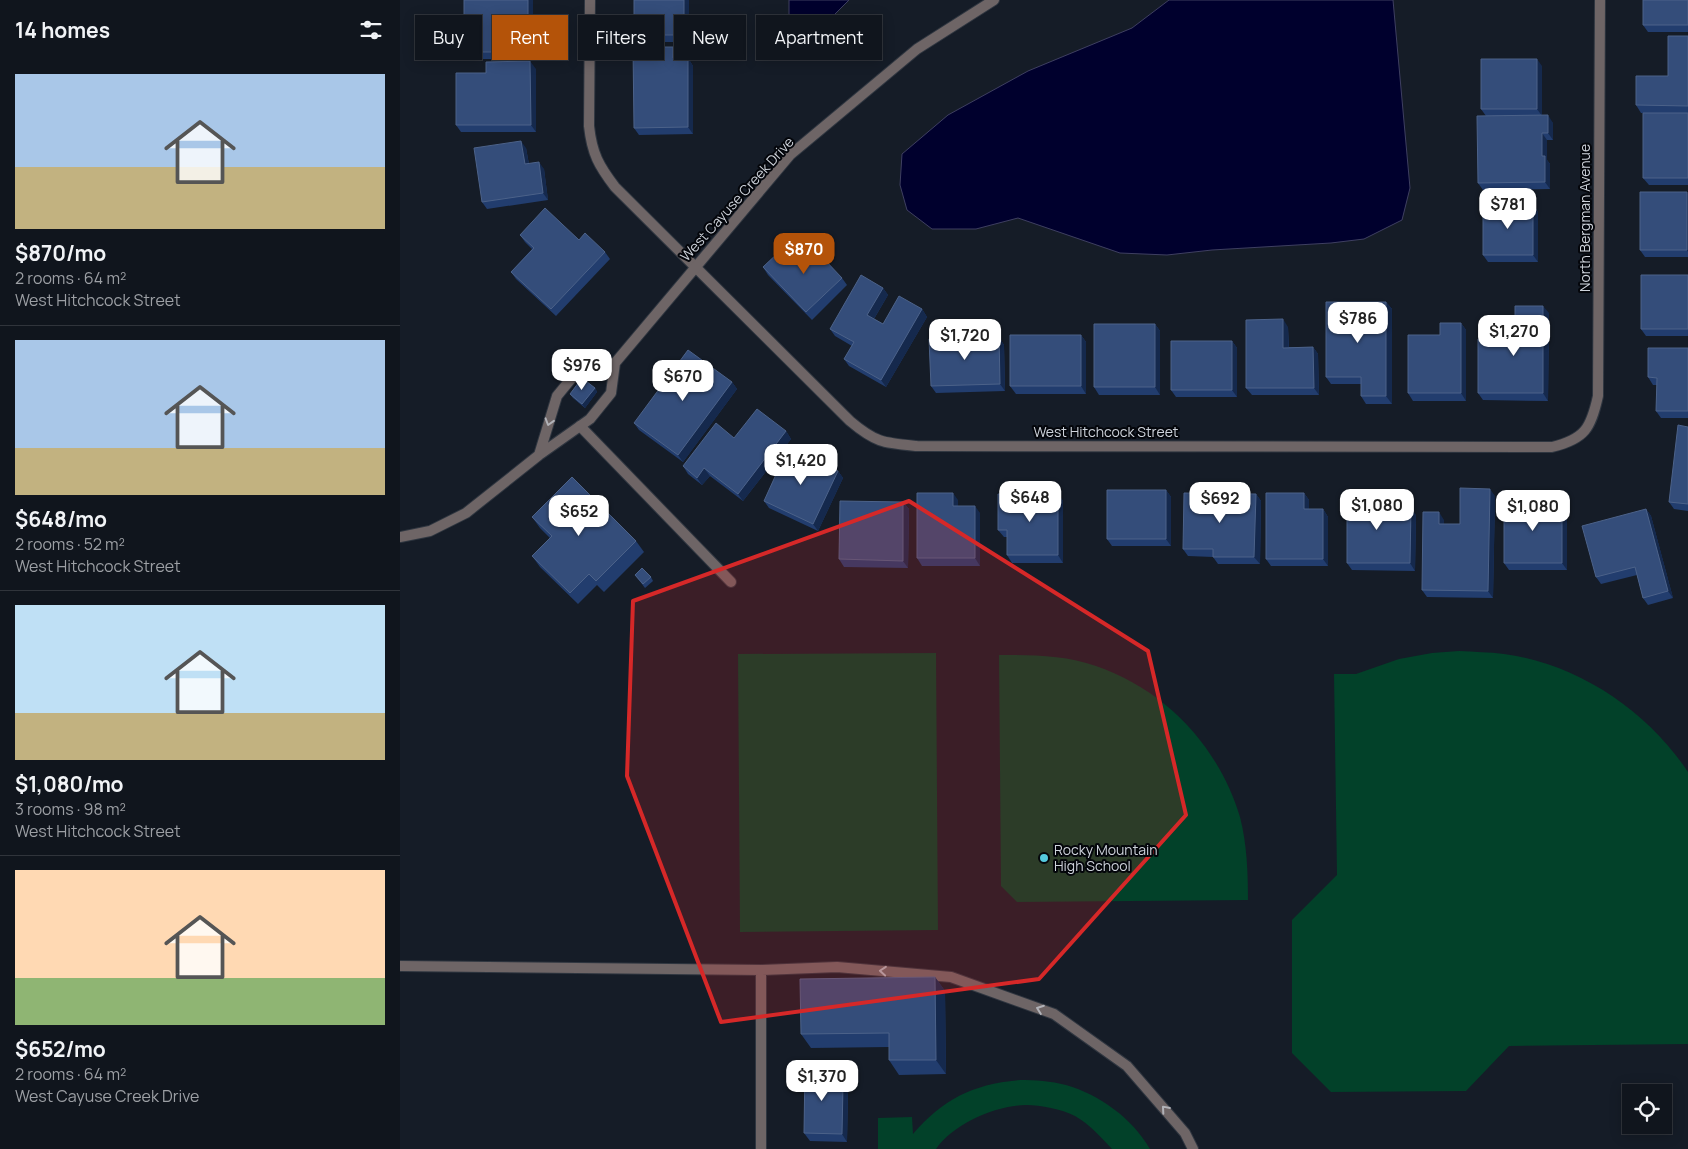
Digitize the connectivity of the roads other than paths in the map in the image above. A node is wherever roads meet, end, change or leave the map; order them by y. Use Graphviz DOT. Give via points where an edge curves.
graph roads {
  1 [pos="590,0"];
  2 [pos="994,0"];
  3 [pos="1600,0"];
  4 [pos="695,266"];
  5 [pos="614,363"];
  6 [pos="580,426"];
  7 [pos="1584,433"];
  8 [pos="539,455"];
  9 [pos="400,538"];
  10 [pos="731,582"];
  11 [pos="400,966"];
  12 [pos="761,970"];
  13 [pos="761,1149"];
  14 [pos="1193,1149"];
  1 -- 4 [label="street, West Hitchcock Street" via="589,126 600,167 615,188"];
  2 -- 4 [label="street, West Cayuse Creek Drive" via="917,48 790,155"];
  3 -- 7 [label="street, North Bergman Avenue" via="1598,396 1594,418"];
  4 -- 5 [label="street, West Cayuse Creek Drive"];
  4 -- 7 [label="street, West Hitchcock Street" via="850,422 882,442 917,446 1552,447 1570,443"];
  5 -- 6 [label="street" via="611,393"];
  5 -- 8 [label="street, one-way" via="580,368 557,396"];
  6 -- 8 [label="street"];
  6 -- 10 [label="street"];
  8 -- 9 [label="street" via="466,513 430,531"];
  11 -- 12 [label="street"];
  12 -- 13 [label="street"];
  14 -- 12 [label="street, one-way" via="1185,1133 1127,1066 1054,1014 951,977 838,967"];
}
